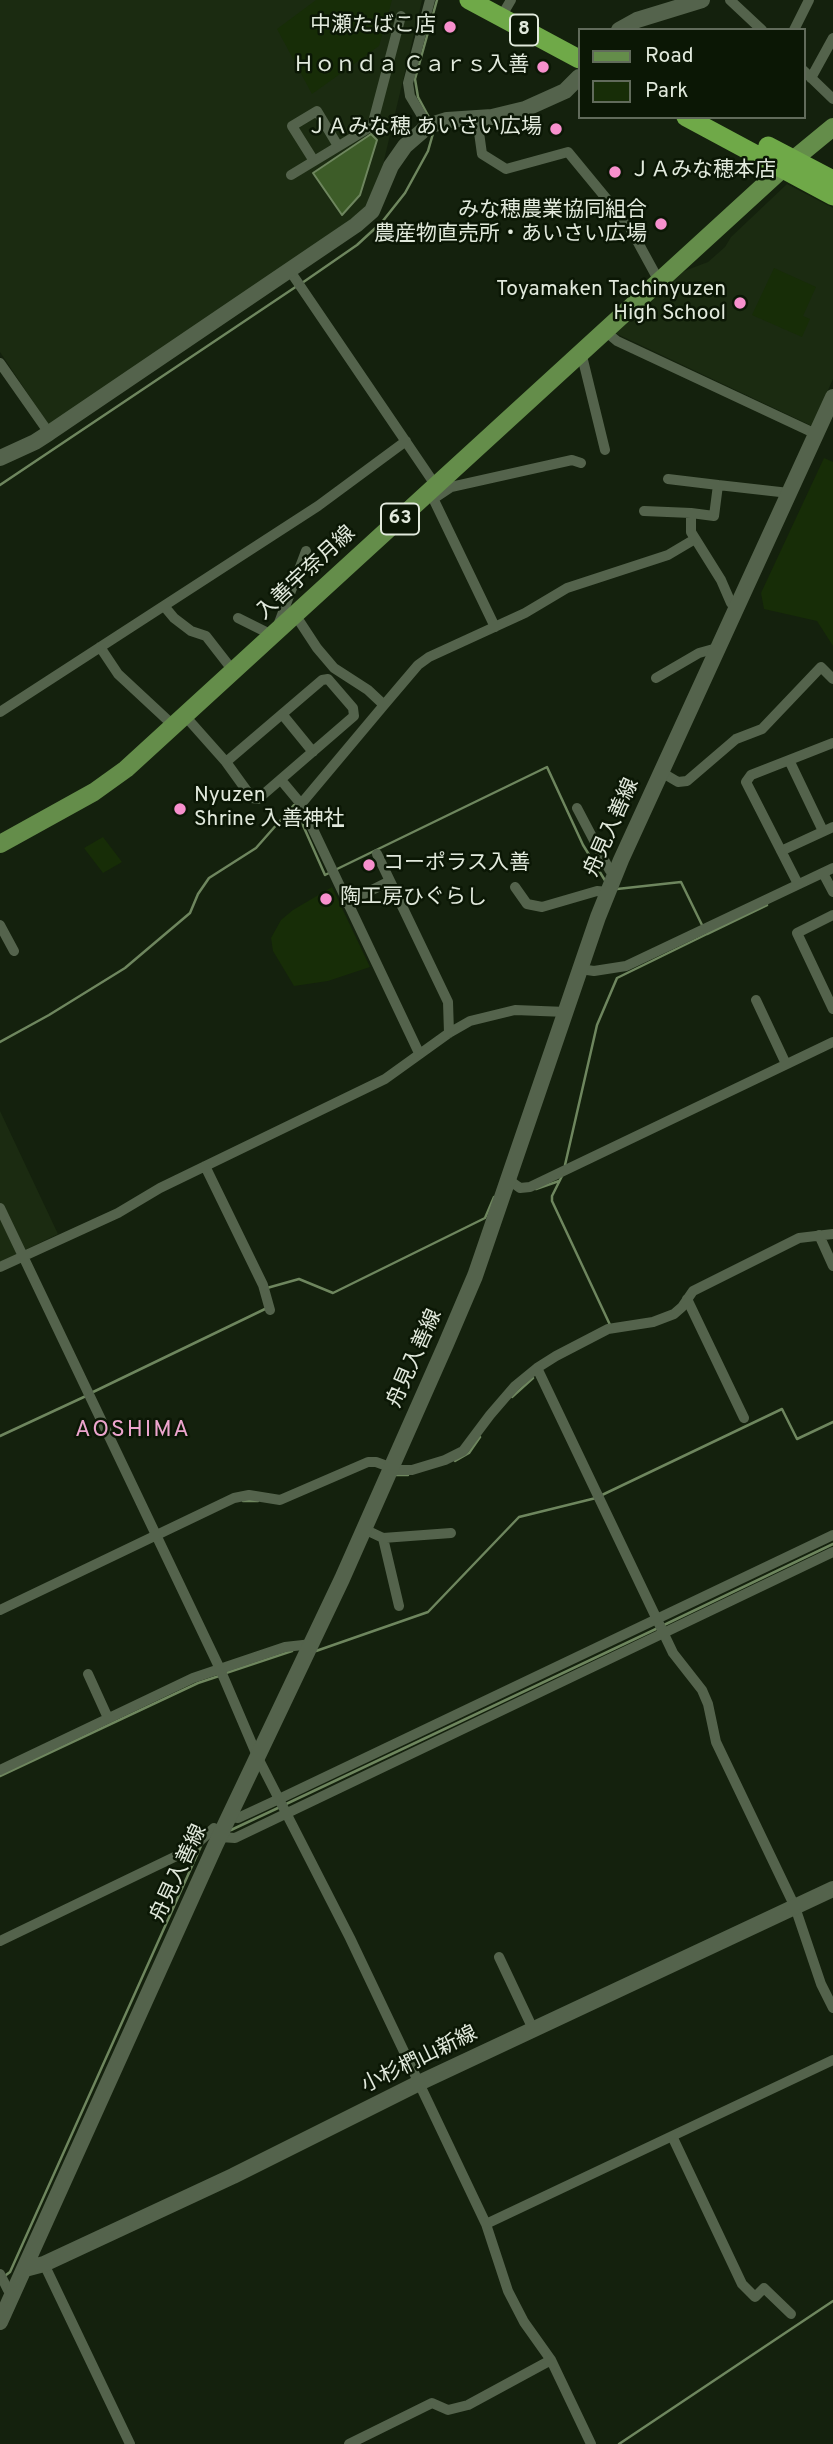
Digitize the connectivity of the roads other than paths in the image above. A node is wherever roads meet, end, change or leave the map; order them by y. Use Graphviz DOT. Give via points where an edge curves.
graph roads {
  1 [pos="430,0"];
  2 [pos="469,0"];
  3 [pos="702,0"];
  4 [pos="730,0"];
  5 [pos="809,0"];
  6 [pos="504,6"];
  7 [pos="401,16"];
  8 [pos="623,28"];
  9 [pos="760,28"];
  10 [pos="795,28"];
  11 [pos="833,38"];
  12 [pos="578,43"];
  13 [pos="578,59"];
  14 [pos="807,74"];
  15 [pos="578,78"];
  16 [pos="833,99"];
  17 [pos="477,118"];
  18 [pos="690,119"];
  19 [pos="717,119"];
  20 [pos="428,126"];
  21 [pos="833,127"];
  22 [pos="338,146"];
  23 [pos="314,161"];
  24 [pos="787,164"];
  25 [pos="291,175"];
  26 [pos="833,180"];
  27 [pos="833,197"];
  28 [pos="290,271"];
  29 [pos="659,281"];
  30 [pos="605,331"];
  31 [pos="581,352"];
  32 [pos="0,363"];
  33 [pos="833,397"];
  34 [pos="49,433"];
  35 [pos="816,434"];
  36 [pos="405,441"];
  37 [pos="606,450"];
  38 [pos="0,458"];
  39 [pos="581,463"];
  40 [pos="668,479"];
  41 [pos="718,485"];
  42 [pos="433,492"];
  43 [pos="789,493"];
  44 [pos="645,511"];
  45 [pos="691,513"];
  46 [pos="695,539"];
  47 [pos="306,551"];
  48 [pos="163,606"];
  49 [pos="736,608"];
  50 [pos="296,616"];
  51 [pos="238,618"];
  52 [pos="495,628"];
  53 [pos="274,636"];
  54 [pos="100,647"];
  55 [pos="718,648"];
  56 [pos="234,672"];
  57 [pos="656,678"];
  58 [pos="833,679"];
  59 [pos="384,705"];
  60 [pos="0,712"];
  61 [pos="282,714"];
  62 [pos="180,722"];
  63 [pos="831,747"];
  64 [pos="313,752"];
  65 [pos="789,760"];
  66 [pos="226,762"];
  67 [pos="661,772"];
  68 [pos="281,780"];
  69 [pos="301,804"];
  70 [pos="577,808"];
  71 [pos="828,829"];
  72 [pos="0,845"];
  73 [pos="781,851"];
  74 [pos="377,854"];
  75 [pos="828,870"];
  76 [pos="614,876"];
  77 [pos="390,881"];
  78 [pos="798,884"];
  79 [pos="515,887"];
  80 [pos="608,892"];
  81 [pos="833,892"];
  82 [pos="346,903"];
  83 [pos="833,915"];
  84 [pos="0,925"];
  85 [pos="14,951"];
  86 [pos="580,969"];
  87 [pos="756,1000"];
  88 [pos="833,1009"];
  89 [pos="566,1012"];
  90 [pos="449,1032"];
  91 [pos="833,1042"];
  92 [pos="419,1053"];
  93 [pos="786,1064"];
  94 [pos="205,1166"];
  95 [pos="509,1180"];
  96 [pos="0,1208"];
  97 [pos="833,1234"];
  98 [pos="819,1235"];
  99 [pos="23,1256"];
  100 [pos="833,1266"];
  101 [pos="0,1267"];
  102 [pos="687,1299"];
  103 [pos="270,1310"];
  104 [pos="537,1368"];
  105 [pos="744,1418"];
  106 [pos="391,1467"];
  107 [pos="363,1530"];
  108 [pos="451,1533"];
  109 [pos="156,1535"];
  110 [pos="833,1535"];
  111 [pos="383,1538"];
  112 [pos="833,1552"];
  113 [pos="399,1606"];
  114 [pos="0,1610"];
  115 [pos="657,1620"];
  116 [pos="664,1634"];
  117 [pos="312,1644"];
  118 [pos="220,1669"];
  119 [pos="88,1674"];
  120 [pos="108,1718"];
  121 [pos="258,1758"];
  122 [pos="0,1770"];
  123 [pos="282,1806"];
  124 [pos="229,1817"];
  125 [pos="220,1837"];
  126 [pos="833,1889"];
  127 [pos="795,1907"];
  128 [pos="0,1941"];
  129 [pos="499,1957"];
  130 [pos="833,2008"];
  131 [pos="533,2029"];
  132 [pos="833,2060"];
  133 [pos="419,2083"];
  134 [pos="671,2136"];
  135 [pos="486,2224"];
  136 [pos="44,2264"];
  137 [pos="25,2269"];
  138 [pos="0,2274"];
  139 [pos="8,2291"];
  140 [pos="791,2314"];
  141 [pos="0,2322"];
  142 [pos="551,2360"];
  143 [pos="354,2443"];
  144 [pos="130,2444"];
  145 [pos="591,2444"];
  1 -- 20 [label="street" via="408,83 410,96"];
  2 -- 6 [label="highway, 8"];
  3 -- 8 [label="main road"];
  4 -- 9 [label="street"];
  5 -- 10 [label="street"];
  6 -- 12 [label="highway, 8"];
  6 -- 13 [label="highway, 8"];
  7 -- 22 [label="street" via="372,126"];
  11 -- 14 [label="street"];
  14 -- 16 [label="street"];
  15 -- 17 [label="main road" via="565,91 524,109"];
  17 -- 20 [label="main road"];
  17 -- 29 [label="street" via="482,154 506,169 568,152 629,226"];
  18 -- 24 [label="highway"];
  19 -- 24 [label="highway"];
  20 -- 28 [label="main road" via="391,166 372,211"];
  21 -- 24 [label="main road, 入善宇奈月線"];
  22 -- 23 [label="street"];
  22 -- 23 [label="street" via="317,111 292,126"];
  23 -- 25 [label="street"];
  24 -- 26 [label="highway"];
  24 -- 27 [label="highway"];
  24 -- 29 [label="main road, 入善宇奈月線 / 63"];
  28 -- 34 [label="main road"];
  28 -- 36 [label="street"];
  29 -- 30 [label="main road, 入善宇奈月線 / 63"];
  30 -- 31 [label="main road, 入善宇奈月線 / 63"];
  30 -- 35 [label="street" via="617,341"];
  31 -- 37 [label="street"];
  31 -- 42 [label="main road, 入善宇奈月線 / 63"];
  32 -- 34 [label="street"];
  33 -- 35 [label="main road, 舟見入善線"];
  34 -- 38 [label="main road"];
  35 -- 43 [label="main road, 舟見入善線"];
  36 -- 42 [label="street"];
  36 -- 48 [label="street" via="318,506"];
  39 -- 42 [label="street" via="572,460"];
  40 -- 41 [label="street"];
  41 -- 43 [label="street"];
  41 -- 45 [label="street" via="714,516"];
  42 -- 50 [label="main road, 入善宇奈月線 / 63"];
  42 -- 52 [label="street"];
  43 -- 49 [label="main road, 舟見入善線"];
  44 -- 45 [label="street"];
  45 -- 46 [label="street"];
  46 -- 49 [label="street"];
  46 -- 52 [label="street" via="668,555 567,588"];
  47 -- 53 [label="street"];
  48 -- 54 [label="street"];
  48 -- 56 [label="street" via="191,631 206,636"];
  49 -- 55 [label="main road, 舟見入善線"];
  50 -- 53 [label="main road, 入善宇奈月線 / 63"];
  50 -- 59 [label="street" via="334,668"];
  51 -- 53 [label="street"];
  52 -- 59 [label="street" via="418,665"];
  53 -- 56 [label="main road, 入善宇奈月線 / 63"];
  54 -- 60 [label="street"];
  54 -- 62 [label="street" via="118,674"];
  55 -- 57 [label="street" via="699,653"];
  55 -- 67 [label="main road, 舟見入善線"];
  56 -- 62 [label="main road, 入善宇奈月線 / 63"];
  58 -- 67 [label="street" via="821,667 762,729 737,739 687,781 678,782"];
  59 -- 69 [label="street"];
  61 -- 64 [label="street"];
  61 -- 64 [label="street" via="328,679 353,708 354,716"];
  61 -- 66 [label="street"];
  62 -- 66 [label="street"];
  62 -- 72 [label="main road, 入善宇奈月線 / 63" via="94,792"];
  63 -- 65 [label="street"];
  64 -- 68 [label="street"];
  65 -- 71 [label="street"];
  65 -- 73 [label="street" via="751,775 746,782"];
  66 -- 68 [label="street" via="252,798 258,799"];
  67 -- 76 [label="main road, 舟見入善線"];
  68 -- 69 [label="street"];
  69 -- 82 [label="street"];
  70 -- 76 [label="street"];
  71 -- 73 [label="street"];
  73 -- 78 [label="street"];
  74 -- 77 [label="street"];
  75 -- 78 [label="street"];
  75 -- 81 [label="street"];
  76 -- 80 [label="main road, 舟見入善線"];
  77 -- 82 [label="street"];
  77 -- 90 [label="street" via="448,1002"];
  78 -- 86 [label="street" via="626,966"];
  79 -- 80 [label="street" via="527,904 542,907"];
  80 -- 86 [label="main road, 舟見入善線"];
  82 -- 92 [label="street"];
  83 -- 88 [label="street" via="797,933"];
  84 -- 85 [label="street"];
  86 -- 89 [label="main road, 舟見入善線"];
  87 -- 93 [label="street"];
  89 -- 90 [label="street" via="498,1012"];
  89 -- 95 [label="main road, 舟見入善線"];
  90 -- 92 [label="street"];
  91 -- 93 [label="street"];
  92 -- 94 [label="street" via="390,1077"];
  93 -- 95 [label="street" via="530,1187 520,1188"];
  94 -- 99 [label="street" via="118,1213"];
  94 -- 103 [label="street" via="263,1285"];
  95 -- 106 [label="main road, 舟見入善線" via="475,1276"];
  96 -- 99 [label="street"];
  97 -- 98 [label="street"];
  98 -- 100 [label="street"];
  98 -- 102 [label="street" via="799,1238 693,1291"];
  99 -- 101 [label="street"];
  99 -- 109 [label="street"];
  102 -- 104 [label="street" via="674,1314 608,1329"];
  102 -- 105 [label="street"];
  104 -- 106 [label="street" via="515,1386 463,1451 412,1470"];
  104 -- 115 [label="street"];
  106 -- 107 [label="main road, 舟見入善線"];
  106 -- 109 [label="street" via="368,1462 280,1500 248,1495 234,1498"];
  107 -- 111 [label="street"];
  107 -- 117 [label="main road, 舟見入善線"];
  108 -- 111 [label="street"];
  109 -- 114 [label="street"];
  109 -- 118 [label="street"];
  110 -- 115 [label="street"];
  111 -- 113 [label="street"];
  112 -- 116 [label="street"];
  115 -- 116 [label="street"];
  115 -- 123 [label="street"];
  116 -- 123 [label="street"];
  116 -- 127 [label="street" via="705,1697 716,1742"];
  117 -- 118 [label="street" via="285,1647"];
  117 -- 121 [label="main road, 舟見入善線"];
  118 -- 120 [label="street"];
  118 -- 121 [label="street"];
  119 -- 120 [label="street"];
  120 -- 122 [label="street"];
  121 -- 123 [label="street"];
  121 -- 124 [label="main road, 舟見入善線"];
  123 -- 124 [label="street"];
  123 -- 125 [label="street" via="234,1838"];
  123 -- 133 [label="street"];
  124 -- 125 [label="main road, 舟見入善線"];
  125 -- 128 [label="street" via="214,1828 191,1849"];
  125 -- 137 [label="main road, 舟見入善線"];
  126 -- 127 [label="main road, 小杉椚山新線"];
  127 -- 130 [label="street"];
  127 -- 131 [label="main road, 小杉椚山新線"];
  129 -- 131 [label="street"];
  131 -- 133 [label="main road, 小杉椚山新線"];
  132 -- 134 [label="street"];
  133 -- 135 [label="street"];
  133 -- 136 [label="main road, 小杉椚山新線"];
  134 -- 135 [label="street"];
  134 -- 140 [label="street" via="742,2284 755,2297 764,2288"];
  135 -- 142 [label="street" via="508,2291"];
  136 -- 137 [label="main road, 小杉椚山新線"];
  136 -- 144 [label="street"];
  137 -- 139 [label="main road, 舟見入善線"];
  138 -- 139 [label="street"];
  139 -- 141 [label="main road, 舟見入善線"];
  142 -- 143 [label="street" via="468,2405 448,2410 432,2403"];
  142 -- 145 [label="street"];
}
